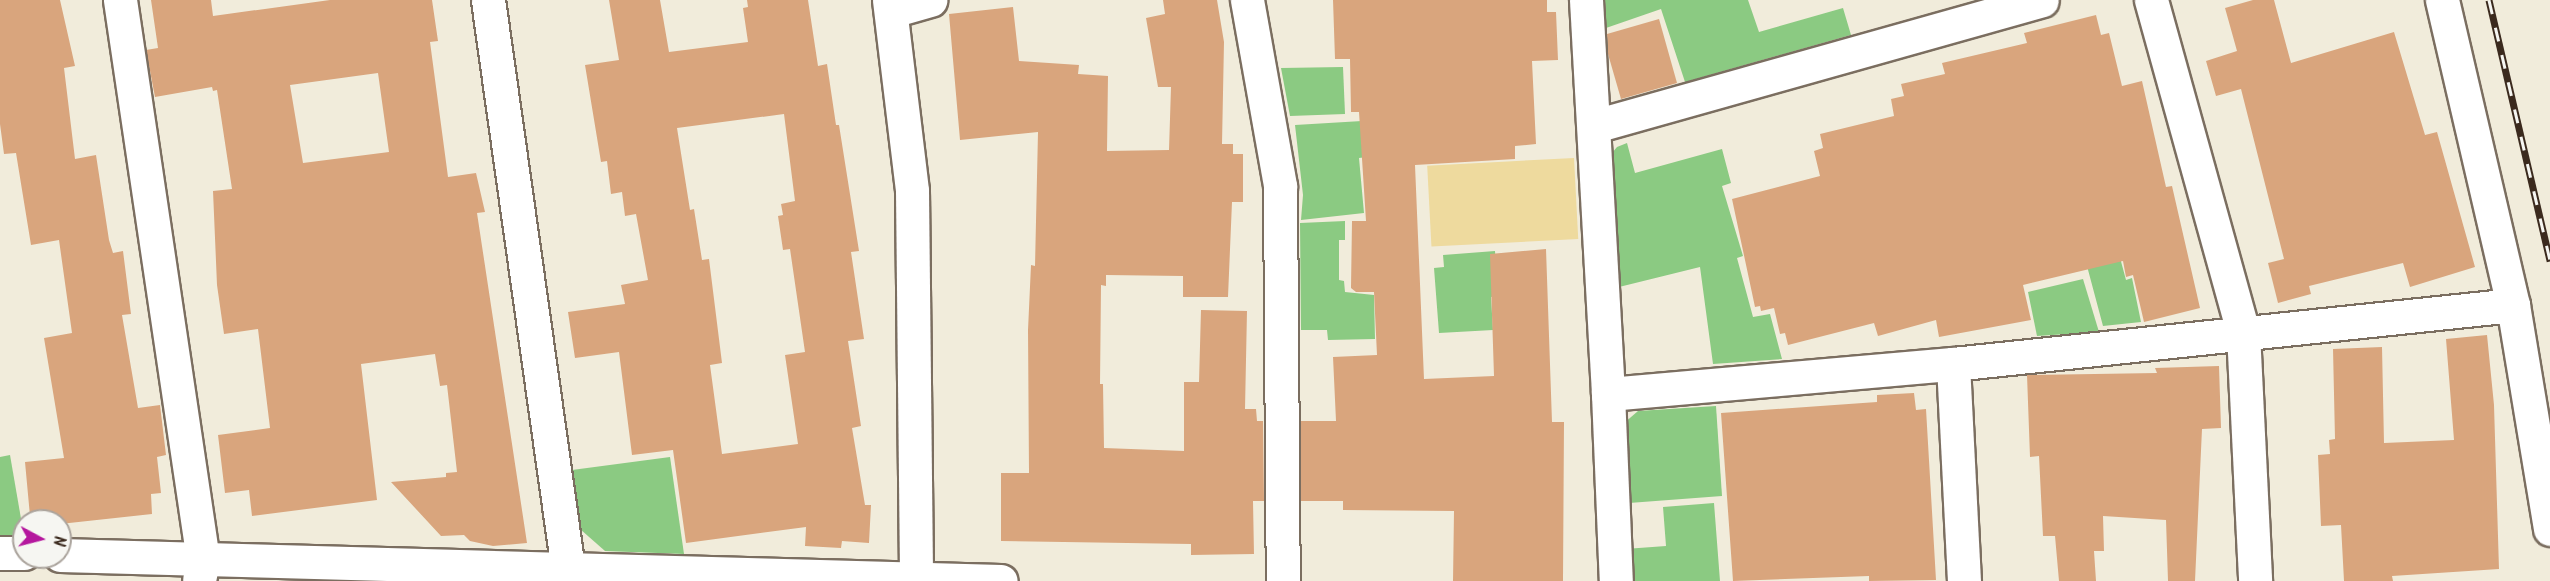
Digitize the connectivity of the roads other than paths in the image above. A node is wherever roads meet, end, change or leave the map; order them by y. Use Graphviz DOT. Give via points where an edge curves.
graph roads {
  1 [pos="120,0"];
  2 [pos="488,0"];
  3 [pos="930,0"];
  4 [pos="1247,0"];
  5 [pos="1586,0"];
  6 [pos="2042,0"];
  7 [pos="2151,0"];
  8 [pos="2442,0"];
  9 [pos="891,6"];
  10 [pos="1595,126"];
  11 [pos="2512,305"];
  12 [pos="2243,332"];
  13 [pos="1953,364"];
  14 [pos="1608,394"];
  15 [pos="2550,529"];
  16 [pos="72,556"];
  17 [pos="568,569"];
  18 [pos="201,570"];
  19 [pos="916,580"];
  20 [pos="1001,581"];
  21 [pos="1283,581"];
  22 [pos="1616,581"];
  23 [pos="1964,581"];
  24 [pos="2255,581"];
  1 -- 18 [label="street"];
  2 -- 17 [label="street"];
  3 -- 9 [label="street"];
  4 -- 21 [label="street" via="1280,186"];
  5 -- 10 [label="street"];
  6 -- 10 [label="street"];
  7 -- 12 [label="street"];
  8 -- 11 [label="street"];
  9 -- 19 [label="street" via="912,191"];
  10 -- 14 [label="street"];
  11 -- 12 [label="street"];
  11 -- 15 [label="street"];
  12 -- 13 [label="street"];
  12 -- 24 [label="street"];
  13 -- 14 [label="street"];
  13 -- 23 [label="street"];
  14 -- 22 [label="street"];
  16 -- 18 [label="street"];
  17 -- 18 [label="street"];
  17 -- 19 [label="street"];
  19 -- 20 [label="street"];
}
